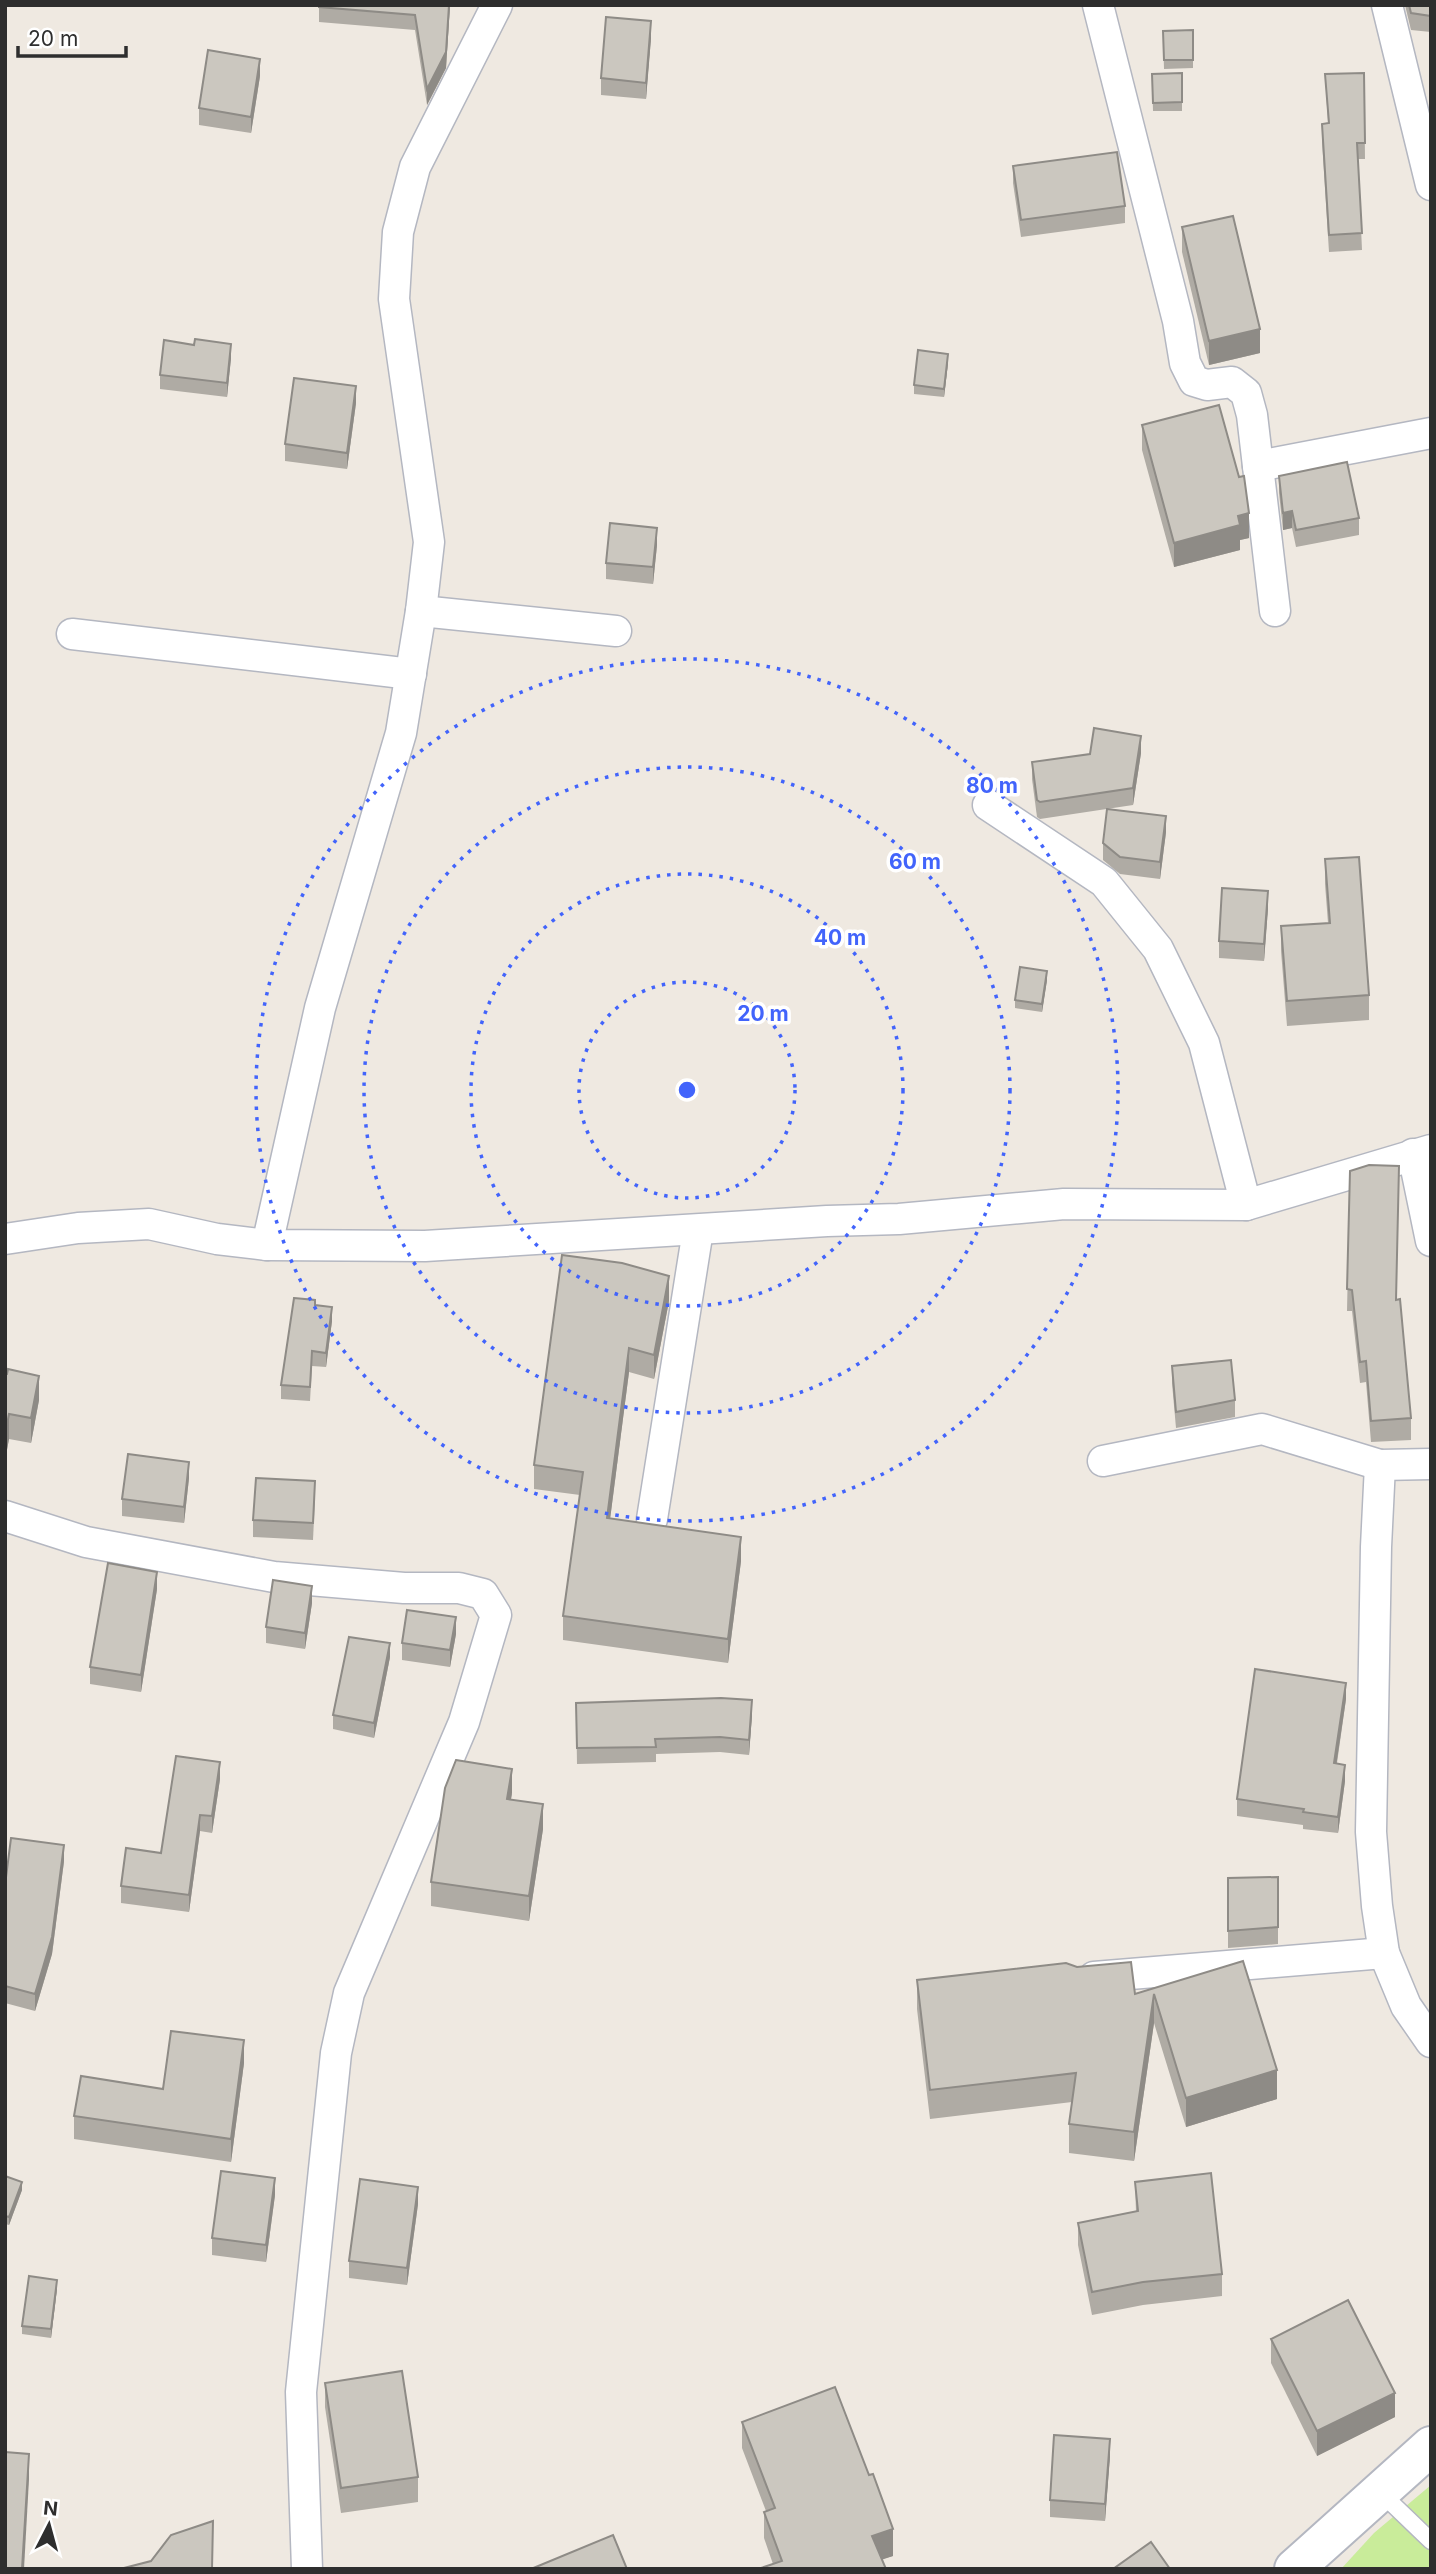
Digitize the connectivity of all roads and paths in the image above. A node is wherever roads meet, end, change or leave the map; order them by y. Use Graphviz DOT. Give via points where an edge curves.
graph roads {
  1 [pos="497,5"];
  2 [pos="1098,5"];
  3 [pos="1387,5"];
  4 [pos="1431,185"];
  5 [pos="1431,433"];
  6 [pos="1258,466"];
  7 [pos="421,611"];
  8 [pos="1275,611"];
  9 [pos="617,632"];
  10 [pos="72,634"];
  11 [pos="411,674"];
  12 [pos="988,805"];
  13 [pos="1422,1152"];
  14 [pos="1246,1205"];
  15 [pos="698,1230"];
  16 [pos="5,1240"];
  17 [pos="1431,1241"];
  18 [pos="267,1245"];
  19 [pos="1103,1461"];
  20 [pos="1431,1464"];
  21 [pos="1380,1465"];
  22 [pos="5,1516"];
  23 [pos="652,1519"];
  24 [pos="1384,1953"];
  25 [pos="1076,1978"];
  26 [pos="1431,2042"];
  27 [pos="1431,2446"];
  28 [pos="1380,2492"];
  29 [pos="1431,2541"];
  30 [pos="307,2569"];
  31 [pos="1294,2569"];
  1 -- 7 [label="street" via="415,167 398,232 394,299 429,542"];
  2 -- 6 [label="street" via="1185,363 1194,381 1207,386 1232,382 1246,393"];
  3 -- 4 [label="street"];
  5 -- 6 [label="street"];
  6 -- 8 [label="street"];
  7 -- 9 [label="street"];
  7 -- 11 [label="street"];
  10 -- 11 [label="street"];
  11 -- 18 [label="street" via="401,733 320,1009"];
  12 -- 14 [label="street" via="1104,882 1158,949 1204,1043"];
  13 -- 14 [label="street"];
  13 -- 17 [label="street"];
  14 -- 15 [label="street" via="1064,1204"];
  15 -- 18 [label="street" via="425,1245"];
  15 -- 23 [label="street"];
  16 -- 18 [label="street" via="78,1228 149,1224"];
  19 -- 21 [label="street" via="1262,1429"];
  20 -- 21 [label="street"];
  21 -- 24 [label="street" via="1371,1832"];
  22 -- 30 [label="street" via="86,1542 274,1577 459,1588 483,1594 496,1615 464,1722 349,1993 336,2053 302,2392"];
  24 -- 25 [label="street"];
  24 -- 26 [label="street" via="1406,2006"];
  27 -- 28 [label="street"];
  28 -- 29 [label="lane"];
  28 -- 31 [label="street"];
}
